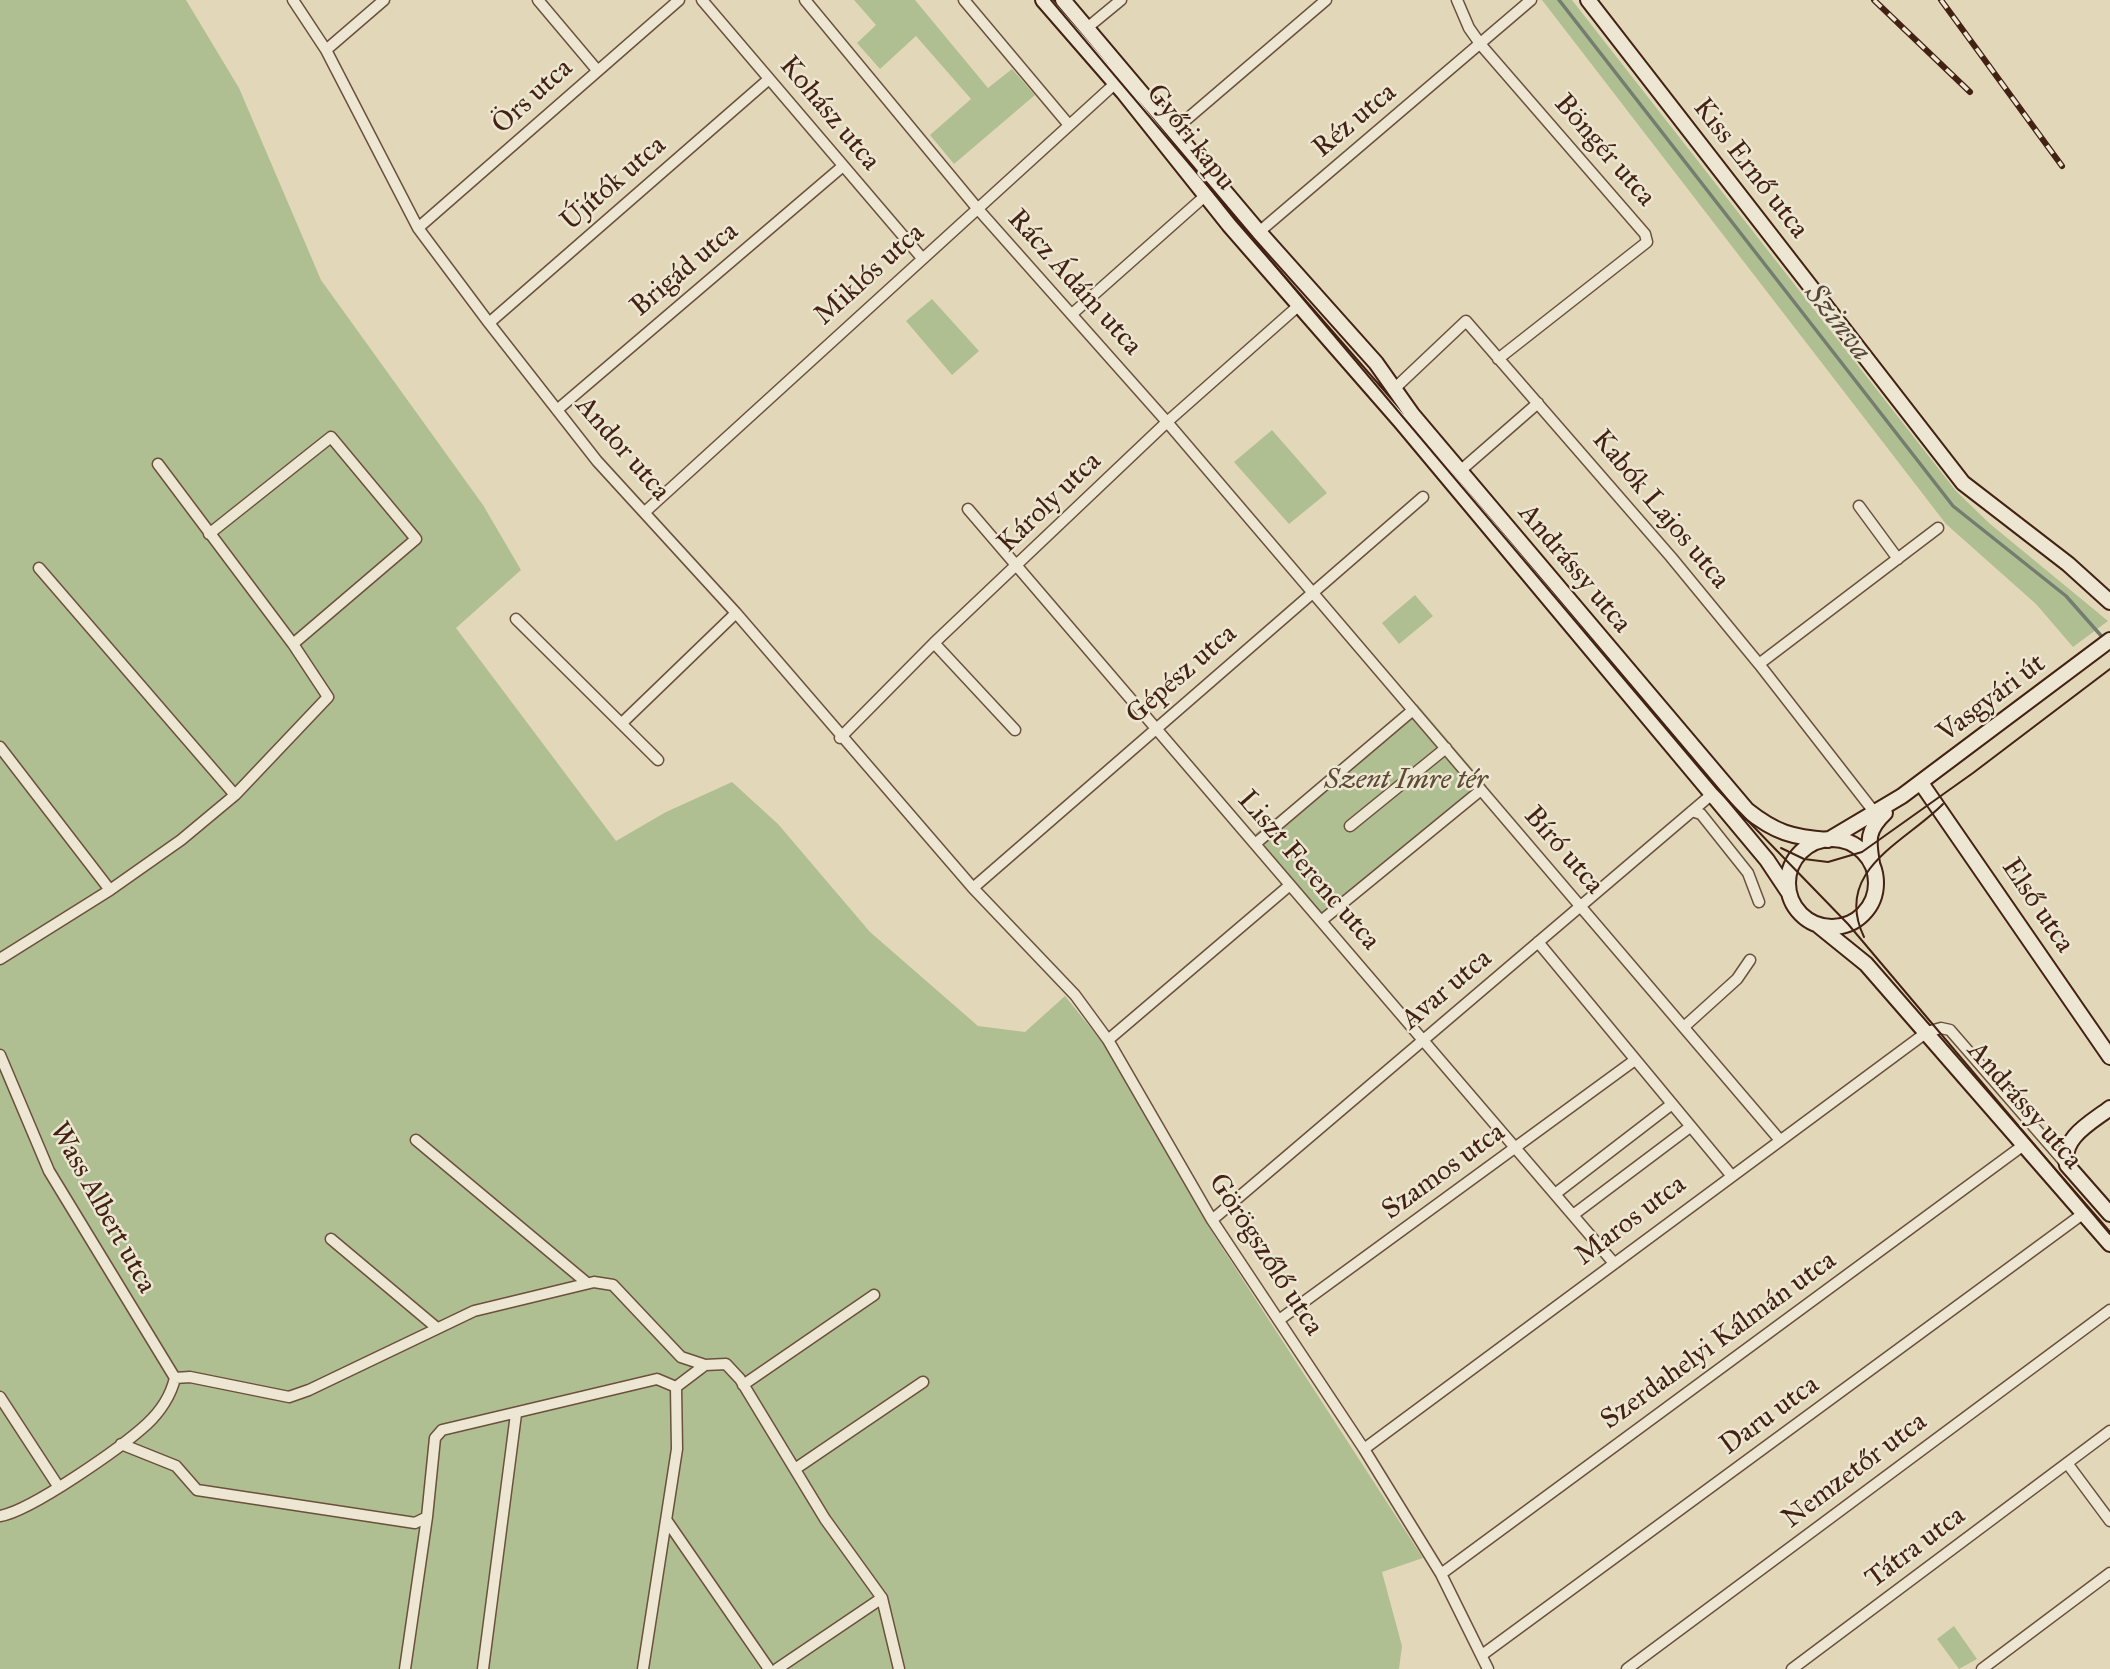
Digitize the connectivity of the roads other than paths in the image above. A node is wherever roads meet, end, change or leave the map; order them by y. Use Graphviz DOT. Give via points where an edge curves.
graph roads {
  1 [pos="293,0"];
  2 [pos="384,0"];
  3 [pos="538,0"];
  4 [pos="679,0"];
  5 [pos="702,0"];
  6 [pos="805,0"];
  7 [pos="964,0"];
  8 [pos="1043,0"];
  9 [pos="1063,0"];
  10 [pos="1121,0"];
  11 [pos="1326,0"];
  12 [pos="1457,0"];
  13 [pos="1531,0"];
  14 [pos="1588,0"];
  15 [pos="1087,28"];
  16 [pos="1481,45"];
  17 [pos="326,50"];
  18 [pos="597,70"];
  19 [pos="769,79"];
  20 [pos="1120,79"];
  21 [pos="1069,125"];
  22 [pos="1173,131"];
  23 [pos="843,166"];
  24 [pos="1205,196"];
  25 [pos="977,208"];
  26 [pos="418,228"];
  27 [pos="1258,232"];
  28 [pos="922,258"];
  29 [pos="1312,289"];
  30 [pos="1297,307"];
  31 [pos="1072,314"];
  32 [pos="489,323"];
  33 [pos="1498,359"];
  34 [pos="1393,390"];
  35 [pos="1538,402"];
  36 [pos="557,410"];
  37 [pos="1167,422"];
  38 [pos="158,464"];
  39 [pos="1460,471"];
  40 [pos="1423,497"];
  41 [pos="1859,506"];
  42 [pos="968,509"];
  43 [pos="646,511"];
  44 [pos="1938,528"];
  45 [pos="209,534"];
  46 [pos="1898,559"];
  47 [pos="1017,566"];
  48 [pos="39,568"];
  49 [pos="1313,593"];
  50 [pos="2110,602"];
  51 [pos="736,613"];
  52 [pos="516,619"];
  53 [pos="2110,640"];
  54 [pos="293,643"];
  55 [pos="934,643"];
  56 [pos="1759,664"];
  57 [pos="1413,710"];
  58 [pos="622,723"];
  59 [pos="1156,728"];
  60 [pos="1014,730"];
  61 [pos="840,738"];
  62 [pos="0,747"];
  63 [pos="1446,748"];
  64 [pos="658,760"];
  65 [pos="1922,783"];
  66 [pos="1481,790"];
  67 [pos="234,795"];
  68 [pos="1902,796"];
  69 [pos="1709,798"];
  70 [pos="1692,811"];
  71 [pos="1875,813"];
  72 [pos="1350,826"];
  73 [pos="1828,840"];
  74 [pos="1255,844"];
  75 [pos="1874,872"];
  76 [pos="1290,885"];
  77 [pos="973,888"];
  78 [pos="110,890"];
  79 [pos="1789,893"];
  80 [pos="1759,902"];
  81 [pos="1580,906"];
  82 [pos="1321,921"];
  83 [pos="1819,926"];
  84 [pos="1538,942"];
  85 [pos="0,959"];
  86 [pos="1750,960"];
  87 [pos="1685,1026"];
  88 [pos="1927,1032"];
  89 [pos="1108,1040"];
  90 [pos="1423,1040"];
  91 [pos="0,1055"];
  92 [pos="2110,1057"];
  93 [pos="1635,1060"];
  94 [pos="1672,1104"];
  95 [pos="2110,1108"];
  96 [pos="1690,1127"];
  97 [pos="1779,1139"];
  98 [pos="416,1140"];
  99 [pos="2025,1144"];
  100 [pos="1515,1147"];
  101 [pos="2063,1155"];
  102 [pos="2035,1156"];
  103 [pos="1731,1175"];
  104 [pos="1555,1194"];
  105 [pos="2084,1213"];
  106 [pos="2110,1214"];
  107 [pos="1573,1215"];
  108 [pos="1212,1220"];
  109 [pos="331,1239"];
  110 [pos="2110,1244"];
  111 [pos="1613,1262"];
  112 [pos="587,1283"];
  113 [pos="874,1295"];
  114 [pos="2110,1310"];
  115 [pos="1279,1320"];
  116 [pos="437,1328"];
  117 [pos="705,1365"];
  118 [pos="175,1378"];
  119 [pos="923,1382"];
  120 [pos="743,1385"];
  121 [pos="676,1387"];
  122 [pos="0,1398"];
  123 [pos="516,1414"];
  124 [pos="2110,1431"];
  125 [pos="121,1444"];
  126 [pos="1363,1449"];
  127 [pos="2067,1464"];
  128 [pos="795,1469"];
  129 [pos="58,1486"];
  130 [pos="0,1516"];
  131 [pos="427,1517"];
  132 [pos="667,1521"];
  133 [pos="2110,1521"];
  134 [pos="2110,1573"];
  135 [pos="1441,1574"];
  136 [pos="882,1598"];
  137 [pos="1482,1655"];
  138 [pos="405,1669"];
  139 [pos="482,1669"];
  140 [pos="643,1669"];
  141 [pos="769,1669"];
  142 [pos="777,1669"];
  143 [pos="900,1669"];
  144 [pos="1488,1669"];
  145 [pos="1627,1669"];
  146 [pos="1792,1669"];
  147 [pos="1982,1669"];
  1 -- 17 [label="street, Andor utca"];
  2 -- 17 [label="street"];
  3 -- 18 [label="street"];
  4 -- 18 [label="street, Örs utca"];
  5 -- 19 [label="street, Kohász utca"];
  6 -- 25 [label="street, Rácz Ádám utca"];
  7 -- 21 [label="street"];
  8 -- 20 [label="street, Győri kapu"];
  9 -- 15 [label="street, Győri kapu"];
  10 -- 15 [label="street"];
  11 -- 22 [label="street"];
  12 -- 16 [label="street"];
  13 -- 16 [label="street, Réz utca"];
  14 -- 50 [label="street, Kiss Ernő utca" via="1963,483"];
  15 -- 20 [label="street, Győri kapu"];
  16 -- 27 [label="street, Réz utca"];
  16 -- 33 [label="street, Böngér utca" via="1645,234 1647,242"];
  17 -- 26 [label="street, Andor utca"];
  18 -- 26 [label="street, Örs utca"];
  19 -- 23 [label="street, Kohász utca"];
  19 -- 32 [label="street, Újítók utca"];
  20 -- 21 [label="street, Miklós utca"];
  20 -- 22 [label="street, Győri kapu"];
  20 -- 24 [label="street, Győri kapu"];
  21 -- 25 [label="street, Miklós utca"];
  22 -- 27 [label="street, Győri kapu"];
  23 -- 28 [label="street, Kohász utca"];
  23 -- 36 [label="street, Brigád utca"];
  24 -- 30 [label="street, Győri kapu"];
  24 -- 31 [label="street"];
  25 -- 28 [label="street, Miklós utca"];
  25 -- 31 [label="street, Rácz Ádám utca"];
  26 -- 32 [label="street, Andor utca"];
  27 -- 29 [label="street, Győri kapu"];
  28 -- 43 [label="street, Miklós utca"];
  29 -- 34 [label="street, Andrássy utca" via="1376,363"];
  30 -- 37 [label="street, Károly utca"];
  30 -- 69 [label="street, Andrássy utca" via="1401,422"];
  31 -- 37 [label="street, Rácz Ádám utca"];
  32 -- 36 [label="street, Andor utca"];
  33 -- 34 [label="street, Kabók Lajos utca" via="1465,321"];
  33 -- 35 [label="street, Kabók Lajos utca"];
  34 -- 39 [label="street, Andrássy utca"];
  35 -- 39 [label="street"];
  35 -- 56 [label="street, Kabók Lajos utca"];
  36 -- 43 [label="street, Andor utca" via="597,461"];
  37 -- 47 [label="street, Károly utca"];
  37 -- 49 [label="street, Rácz Ádám utca"];
  38 -- 45 [label="street"];
  39 -- 73 [label="street, Andrássy utca" via="1748,810 1769,828"];
  40 -- 49 [label="street, Gépész utca"];
  41 -- 46 [label="street"];
  42 -- 47 [label="street, Liszt Ferenc utca"];
  43 -- 51 [label="street, Andor utca"];
  44 -- 46 [label="street"];
  45 -- 54 [label="street"];
  45 -- 54 [label="street" via="331,437 416,539"];
  46 -- 56 [label="street"];
  47 -- 55 [label="street, Károly utca"];
  47 -- 59 [label="street, Liszt Ferenc utca"];
  48 -- 67 [label="street"];
  49 -- 57 [label="street, Bíró utca"];
  49 -- 59 [label="street, Gépész utca"];
  51 -- 58 [label="street"];
  51 -- 61 [label="street, Andor utca"];
  52 -- 58 [label="street"];
  53 -- 65 [label="street, Vasgyári út"];
  54 -- 67 [label="street" via="328,697"];
  55 -- 60 [label="street"];
  55 -- 61 [label="street, Károly utca"];
  56 -- 71 [label="street, Kabók Lajos utca"];
  57 -- 63 [label="street, Bíró utca"];
  57 -- 74 [label="street"];
  58 -- 64 [label="street"];
  59 -- 74 [label="street, Liszt Ferenc utca"];
  59 -- 77 [label="street, Gépész utca"];
  61 -- 77 [label="street, Andor utca"];
  62 -- 78 [label="street"];
  63 -- 66 [label="street, Bíró utca"];
  63 -- 72 [label="street"];
  65 -- 68 [label="street, Vasgyári út"];
  65 -- 92 [label="street, Első utca"];
  66 -- 81 [label="street, Bíró utca"];
  66 -- 82 [label="street"];
  67 -- 78 [label="street" via="181,841"];
  68 -- 71 [label="street, Vasgyári út"];
  68 -- 75 [label="street, Vasgyári út" via="1870,830 1868,846"];
  69 -- 70 [label="street, Avar utca"];
  69 -- 79 [label="street, Andrássy utca" via="1767,860"];
  70 -- 80 [label="street" via="1700,814 1748,873"];
  70 -- 81 [label="street, Avar utca"];
  71 -- 73 [label="street, Vasgyári út"];
  73 -- 75 [label="street" via="1856,847"];
  73 -- 79 [label="street" via="1810,845 1797,857 1788,880"];
  74 -- 76 [label="street, Liszt Ferenc utca"];
  75 -- 83 [label="street" via="1873,897 1863,914 1848,924"];
  76 -- 82 [label="street, Liszt Ferenc utca"];
  76 -- 89 [label="street"];
  77 -- 89 [label="street, Görögszőlő utca" via="1075,995"];
  78 -- 85 [label="street"];
  79 -- 83 [label="street" via="1800,914"];
  81 -- 84 [label="street, Avar utca"];
  81 -- 87 [label="street, Bíró utca"];
  82 -- 90 [label="street, Liszt Ferenc utca"];
  83 -- 88 [label="street, Andrássy utca" via="1853,950"];
  84 -- 90 [label="street, Avar utca"];
  84 -- 93 [label="street"];
  86 -- 87 [label="street" via="1737,979"];
  87 -- 97 [label="street, Bíró utca"];
  88 -- 97 [label="street, Maros utca"];
  88 -- 99 [label="street, Andrássy utca"];
  88 -- 101 [label="street, Andrássy utca" via="1950,1030"];
  89 -- 108 [label="street, Görögszőlő utca"];
  90 -- 100 [label="street, Liszt Ferenc utca"];
  90 -- 108 [label="street, Avar utca"];
  91 -- 118 [label="street, Wass Albert utca" via="49,1171"];
  93 -- 94 [label="street"];
  93 -- 100 [label="street, Szamos utca"];
  94 -- 96 [label="street"];
  94 -- 104 [label="street"];
  95 -- 101 [label="street"];
  96 -- 103 [label="street"];
  96 -- 107 [label="street"];
  97 -- 103 [label="street, Maros utca"];
  98 -- 112 [label="street"];
  99 -- 102 [label="street, Andrássy utca"];
  99 -- 135 [label="street, Szerdahelyi Kálmán utca"];
  100 -- 104 [label="street, Liszt Ferenc utca"];
  100 -- 115 [label="street, Szamos utca"];
  101 -- 102 [label="street"];
  101 -- 106 [label="street, Andrássy utca"];
  102 -- 105 [label="street, Andrássy utca"];
  103 -- 111 [label="street, Maros utca"];
  104 -- 107 [label="street, Liszt Ferenc utca"];
  105 -- 110 [label="street, Andrássy utca"];
  105 -- 137 [label="street, Daru utca"];
  107 -- 111 [label="street, Liszt Ferenc utca"];
  108 -- 115 [label="street, Görögszőlő utca"];
  109 -- 116 [label="street"];
  111 -- 126 [label="street, Maros utca"];
  112 -- 116 [label="street" via="474,1311"];
  112 -- 117 [label="street" via="613,1285 681,1357"];
  113 -- 120 [label="street"];
  114 -- 145 [label="street, Nemzetőr utca"];
  115 -- 126 [label="street, Görögszőlő utca"];
  116 -- 118 [label="street" via="289,1396"];
  117 -- 120 [label="street" via="726,1364"];
  117 -- 121 [label="street"];
  118 -- 125 [label="street" via="171,1393 148,1423"];
  119 -- 128 [label="street"];
  120 -- 128 [label="street"];
  121 -- 123 [label="street" via="657,1379"];
  121 -- 132 [label="street" via="677,1449"];
  122 -- 129 [label="street"];
  123 -- 131 [label="street" via="442,1430 435,1438"];
  123 -- 139 [label="street"];
  124 -- 127 [label="street, Tátra utca"];
  125 -- 129 [label="street"];
  125 -- 131 [label="street" via="176,1466 198,1490 415,1523"];
  126 -- 135 [label="street, Görögszőlő utca"];
  127 -- 133 [label="street"];
  127 -- 146 [label="street, Tátra utca"];
  128 -- 136 [label="street"];
  129 -- 130 [label="street" via="15,1513"];
  131 -- 138 [label="street"];
  132 -- 140 [label="street"];
  132 -- 141 [label="street"];
  134 -- 147 [label="street"];
  135 -- 137 [label="street, Görögszőlő utca"];
  136 -- 142 [label="street"];
  136 -- 143 [label="street"];
  137 -- 144 [label="street, Görögszőlő utca"];
}
